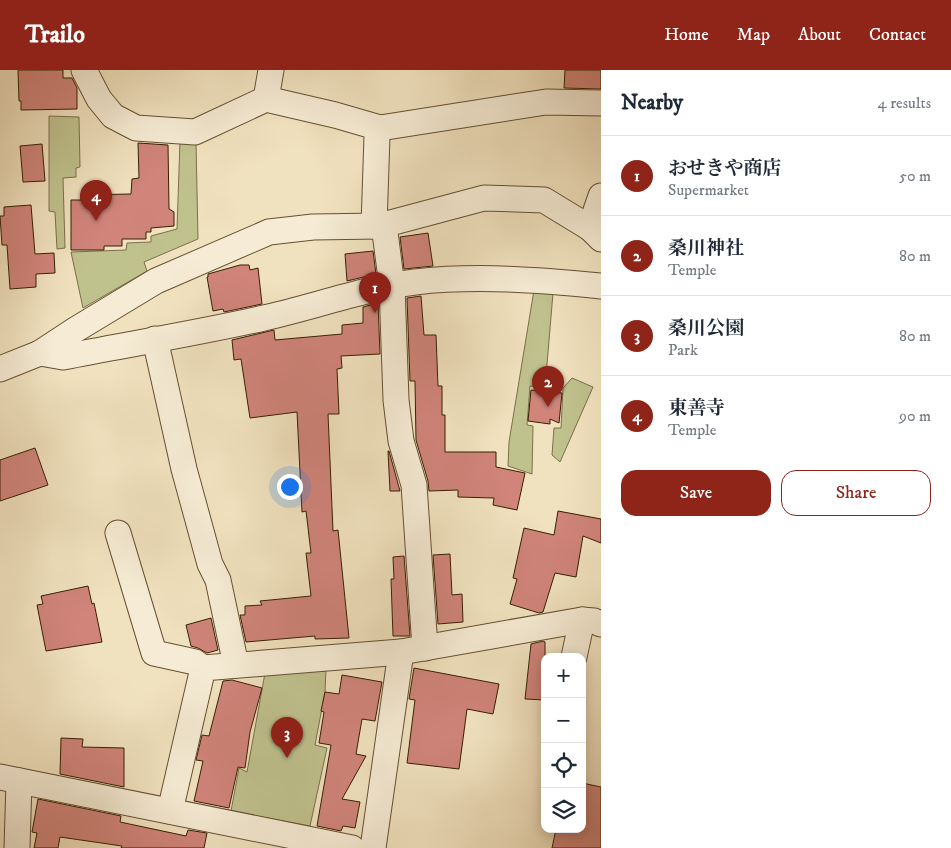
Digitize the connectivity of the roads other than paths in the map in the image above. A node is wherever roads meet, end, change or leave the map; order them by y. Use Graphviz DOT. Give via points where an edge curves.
graph roads {
  1 [pos="84,70"];
  2 [pos="271,70"];
  3 [pos="266,99"];
  4 [pos="601,103"];
  5 [pos="380,128"];
  6 [pos="601,196"];
  7 [pos="379,226"];
  8 [pos="595,233"];
  9 [pos="392,286"];
  10 [pos="601,286"];
  11 [pos="155,339"];
  12 [pos="40,353"];
  13 [pos="0,369"];
  14 [pos="118,533"];
  15 [pos="592,622"];
  16 [pos="425,648"];
  17 [pos="400,652"];
  18 [pos="575,653"];
  19 [pos="236,665"];
  20 [pos="204,668"];
  21 [pos="10,779"];
  22 [pos="170,811"];
  23 [pos="17,848"];
  24 [pos="352,848"];
  25 [pos="373,848"];
  1 -- 3 [label="street" via="99,99 113,116 136,128 195,132"];
  2 -- 3 [label="street"];
  3 -- 5 [label="street"];
  4 -- 5 [label="street" via="546,102"];
  5 -- 7 [label="street" via="377,136"];
  6 -- 8 [label="street"];
  7 -- 8 [label="street" via="484,198 544,200"];
  7 -- 9 [label="street"];
  7 -- 12 [label="street" via="313,227 269,232 156,282"];
  9 -- 10 [label="street" via="484,279"];
  9 -- 11 [label="street" via="264,318"];
  9 -- 16 [label="street" via="396,400 401,441 414,486"];
  11 -- 12 [label="street" via="63,357"];
  11 -- 19 [label="street" via="184,469 210,564 218,580"];
  12 -- 13 [label="street"];
  14 -- 20 [label="street" via="154,654 195,662"];
  15 -- 16 [label="street"];
  15 -- 18 [label="street" via="577,640"];
  16 -- 17 [label="street"];
  17 -- 19 [label="street"];
  17 -- 25 [label="street"];
  19 -- 20 [label="street"];
  20 -- 22 [label="street"];
  21 -- 22 [label="street"];
  21 -- 23 [label="street"];
  22 -- 24 [label="street"];
}
